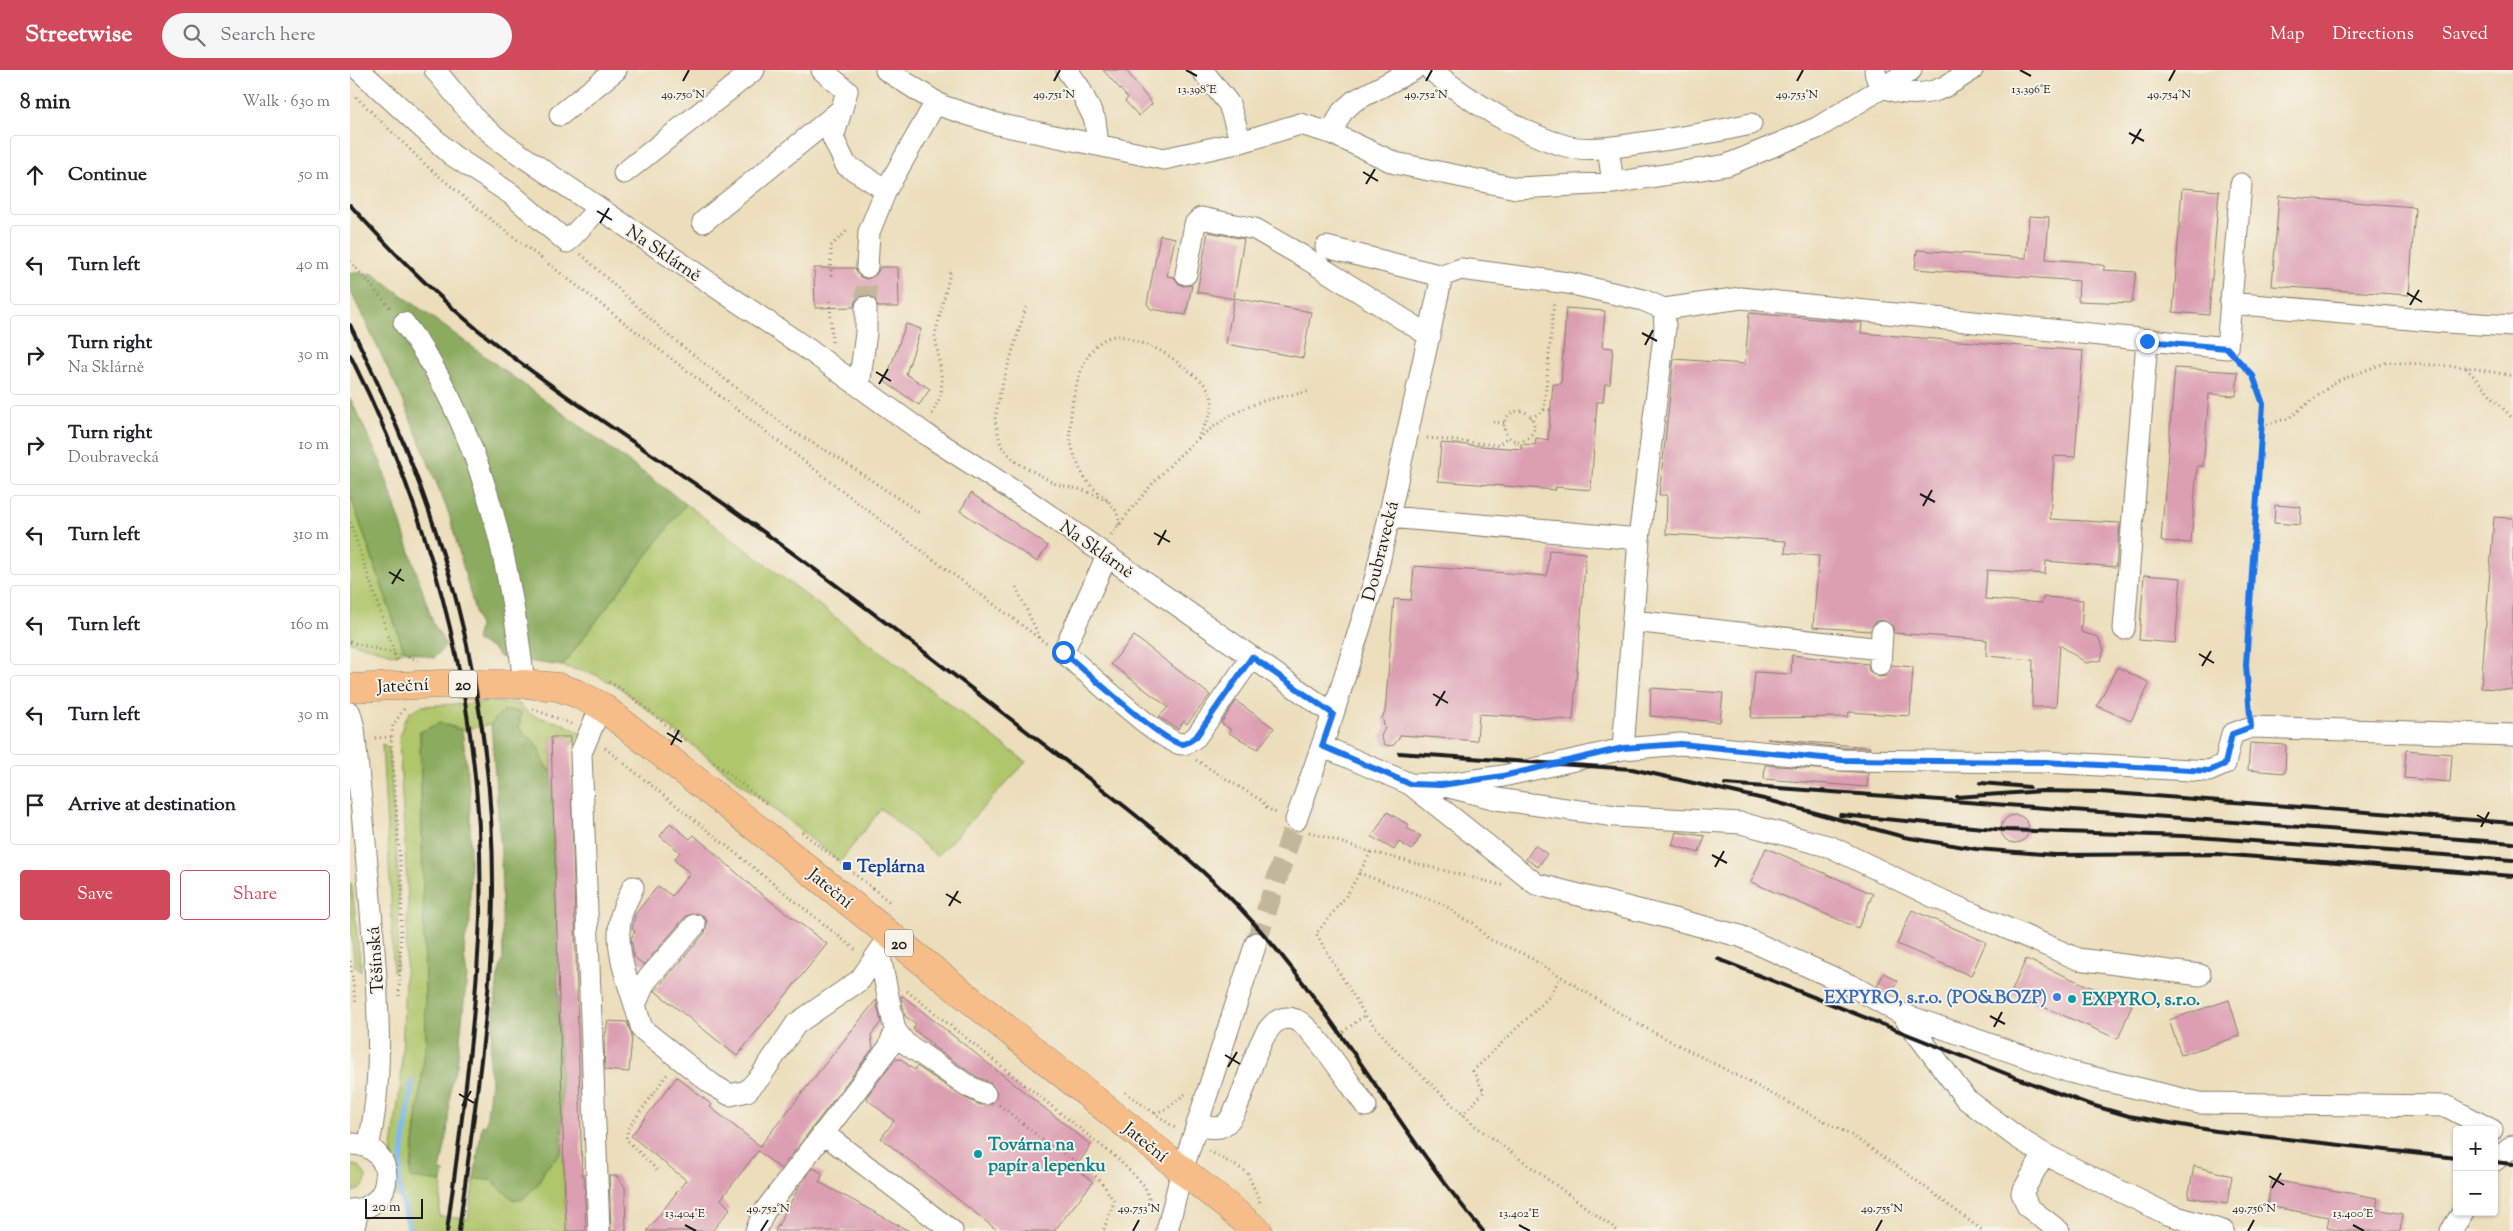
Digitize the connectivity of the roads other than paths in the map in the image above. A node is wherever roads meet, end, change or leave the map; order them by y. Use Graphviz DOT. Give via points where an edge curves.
graph roads {
  1 [pos="359,70"];
  2 [pos="434,70"];
  3 [pos="616,70"];
  4 [pos="754,70"];
  5 [pos="822,70"];
  6 [pos="886,70"];
  7 [pos="1067,70"];
  8 [pos="1202,70"];
  9 [pos="1413,70"];
  10 [pos="1431,70"];
  11 [pos="1911,70"];
  12 [pos="1972,70"];
  13 [pos="1880,79"];
  14 [pos="936,102"];
  15 [pos="841,110"];
  16 [pos="560,115"];
  17 [pos="1751,124"];
  18 [pos="1330,133"];
  19 [pos="1242,142"];
  20 [pos="1098,145"];
  21 [pos="1608,148"];
  22 [pos="624,173"];
  23 [pos="1613,183"];
  24 [pos="2241,184"];
  25 [pos="886,190"];
  26 [pos="598,209"];
  27 [pos="703,222"];
  28 [pos="1326,247"];
  29 [pos="867,267"];
  30 [pos="1186,274"];
  31 [pos="1442,276"];
  32 [pos="2230,303"];
  33 [pos="866,307"];
  34 [pos="1664,309"];
  35 [pos="404,323"];
  36 [pos="2513,326"];
  37 [pos="1430,336"];
  38 [pos="2147,341"];
  39 [pos="859,386"];
  40 [pos="1389,517"];
  41 [pos="1640,539"];
  42 [pos="1103,553"];
  43 [pos="1633,621"];
  44 [pos="2124,629"];
  45 [pos="1881,649"];
  46 [pos="1252,657"];
  47 [pos="350,688"];
  48 [pos="526,696"];
  49 [pos="601,706"];
  50 [pos="350,713"];
  51 [pos="1333,714"];
  52 [pos="2513,735"];
  53 [pos="1322,746"];
  54 [pos="1623,748"];
  55 [pos="1410,784"];
  56 [pos="1441,785"];
  57 [pos="1295,823"];
  58 [pos="359,850"];
  59 [pos="633,888"];
  60 [pos="695,926"];
  61 [pos="1256,943"];
  62 [pos="881,955"];
  63 [pos="2200,975"];
  64 [pos="634,1005"];
  65 [pos="1902,1014"];
  66 [pos="895,1030"];
  67 [pos="985,1094"];
  68 [pos="1366,1106"];
  69 [pos="2484,1126"];
  70 [pos="1194,1133"];
  71 [pos="823,1134"];
  72 [pos="2498,1135"];
  73 [pos="359,1146"];
  74 [pos="2513,1146"];
  75 [pos="2044,1154"];
  76 [pos="2498,1158"];
  77 [pos="1182,1171"];
  78 [pos="2460,1216"];
  79 [pos="354,1220"];
  80 [pos="1261,1220"];
  81 [pos="599,1231"];
  82 [pos="756,1231"];
  83 [pos="952,1231"];
  84 [pos="1167,1231"];
  85 [pos="2059,1231"];
  86 [pos="2222,1231"];
  87 [pos="2451,1231"];
  1 -- 26 [label="street" via="452,154 511,194 567,242"];
  2 -- 26 [label="street, Na Sklárně" via="478,122"];
  3 -- 16 [label="street"];
  4 -- 22 [label="street"];
  5 -- 15 [label="street" via="847,91"];
  6 -- 14 [label="street"];
  7 -- 20 [label="street" via="1095,120"];
  8 -- 19 [label="street" via="1229,104"];
  9 -- 18 [label="street" via="1354,101 1342,112"];
  10 -- 21 [label="street" via="1452,87 1521,128 1567,146"];
  11 -- 13 [label="street"];
  12 -- 13 [label="street" via="1935,91 1908,94"];
  13 -- 23 [label="street" via="1817,128 1727,165"];
  14 -- 20 [label="street" via="997,124"];
  14 -- 25 [label="street"];
  15 -- 25 [label="street" via="833,138 846,165"];
  15 -- 27 [label="street"];
  17 -- 21 [label="street" via="1708,134"];
  18 -- 19 [label="street" via="1300,124"];
  18 -- 23 [label="street" via="1395,163 1516,188"];
  19 -- 20 [label="street" via="1164,159"];
  21 -- 23 [label="street"];
  24 -- 32 [label="street"];
  25 -- 29 [label="street" via="869,232"];
  26 -- 39 [label="street, Na Sklárně"];
  28 -- 31 [label="street"];
  30 -- 37 [label="street" via="1195,224 1201,218 1256,229"];
  31 -- 34 [label="street" via="1462,270 1556,281 1643,300"];
  31 -- 37 [label="street, Doubravecká"];
  32 -- 36 [label="street"];
  32 -- 38 [label="street" via="2227,348"];
  33 -- 39 [label="street"];
  34 -- 38 [label="street" via="1741,298"];
  34 -- 41 [label="street" via="1665,328"];
  35 -- 48 [label="street" via="442,384 490,500 517,625"];
  37 -- 40 [label="street, Doubravecká"];
  38 -- 44 [label="street"];
  39 -- 42 [label="street, Na Sklárně"];
  40 -- 41 [label="street"];
  40 -- 51 [label="street, Doubravecká" via="1376,576"];
  41 -- 43 [label="street"];
  42 -- 46 [label="street, Na Sklárně"];
  42 -- 46 [label="street" via="1063,652 1158,733 1180,744 1196,737"];
  43 -- 45 [label="street"];
  43 -- 54 [label="street"];
  46 -- 51 [label="street, Na Sklárně"];
  47 -- 48 [label="main road, Jateční / 20" via="402,686"];
  48 -- 49 [label="main road, Jateční / 20" via="558,687"];
  49 -- 62 [label="main road, Jateční / 20"];
  49 -- 81 [label="street" via="581,753"];
  50 -- 58 [label="street, Těšínská" via="354,728"];
  51 -- 53 [label="street, Doubravecká"];
  52 -- 54 [label="street" via="2251,727 2232,734 2225,764 2209,771 2045,762 1842,760 1681,744"];
  53 -- 55 [label="street"];
  53 -- 57 [label="street, Doubravecká"];
  54 -- 56 [label="street" via="1503,776"];
  55 -- 56 [label="street"];
  55 -- 65 [label="street" via="1536,884 1740,936 1852,986"];
  56 -- 63 [label="street" via="1497,799 1615,816 1741,823 1831,848 2078,959"];
  58 -- 73 [label="street, Těšínská" via="378,1042 374,1123"];
  59 -- 64 [label="street" via="621,916 619,937 623,970"];
  60 -- 64 [label="street" via="645,982"];
  61 -- 70 [label="street"];
  62 -- 64 [label="street" via="860,980 796,1024 747,1091 730,1095 642,1029"];
  62 -- 66 [label="street"];
  62 -- 77 [label="main road, Jateční / 20" via="1125,1125"];
  65 -- 69 [label="street" via="2070,1072 2200,1103 2446,1106"];
  65 -- 75 [label="street" via="1966,1100"];
  66 -- 67 [label="street" via="912,1047"];
  66 -- 71 [label="street" via="889,1047"];
  68 -- 70 [label="street" via="1309,1030 1297,1020 1286,1019 1272,1025 1261,1042 1228,1121 1220,1127"];
  70 -- 77 [label="street"];
  71 -- 82 [label="street" via="764,1212"];
  71 -- 83 [label="street"];
  72 -- 74 [label="street"];
  73 -- 79 [label="street" via="383,1162 386,1182 376,1201"];
  74 -- 76 [label="street"];
  75 -- 85 [label="street" via="2022,1193 2028,1206"];
  75 -- 86 [label="street" via="2167,1214"];
  77 -- 80 [label="main road, Jateční / 20"];
  77 -- 84 [label="street"];
  78 -- 87 [label="street"];
}
